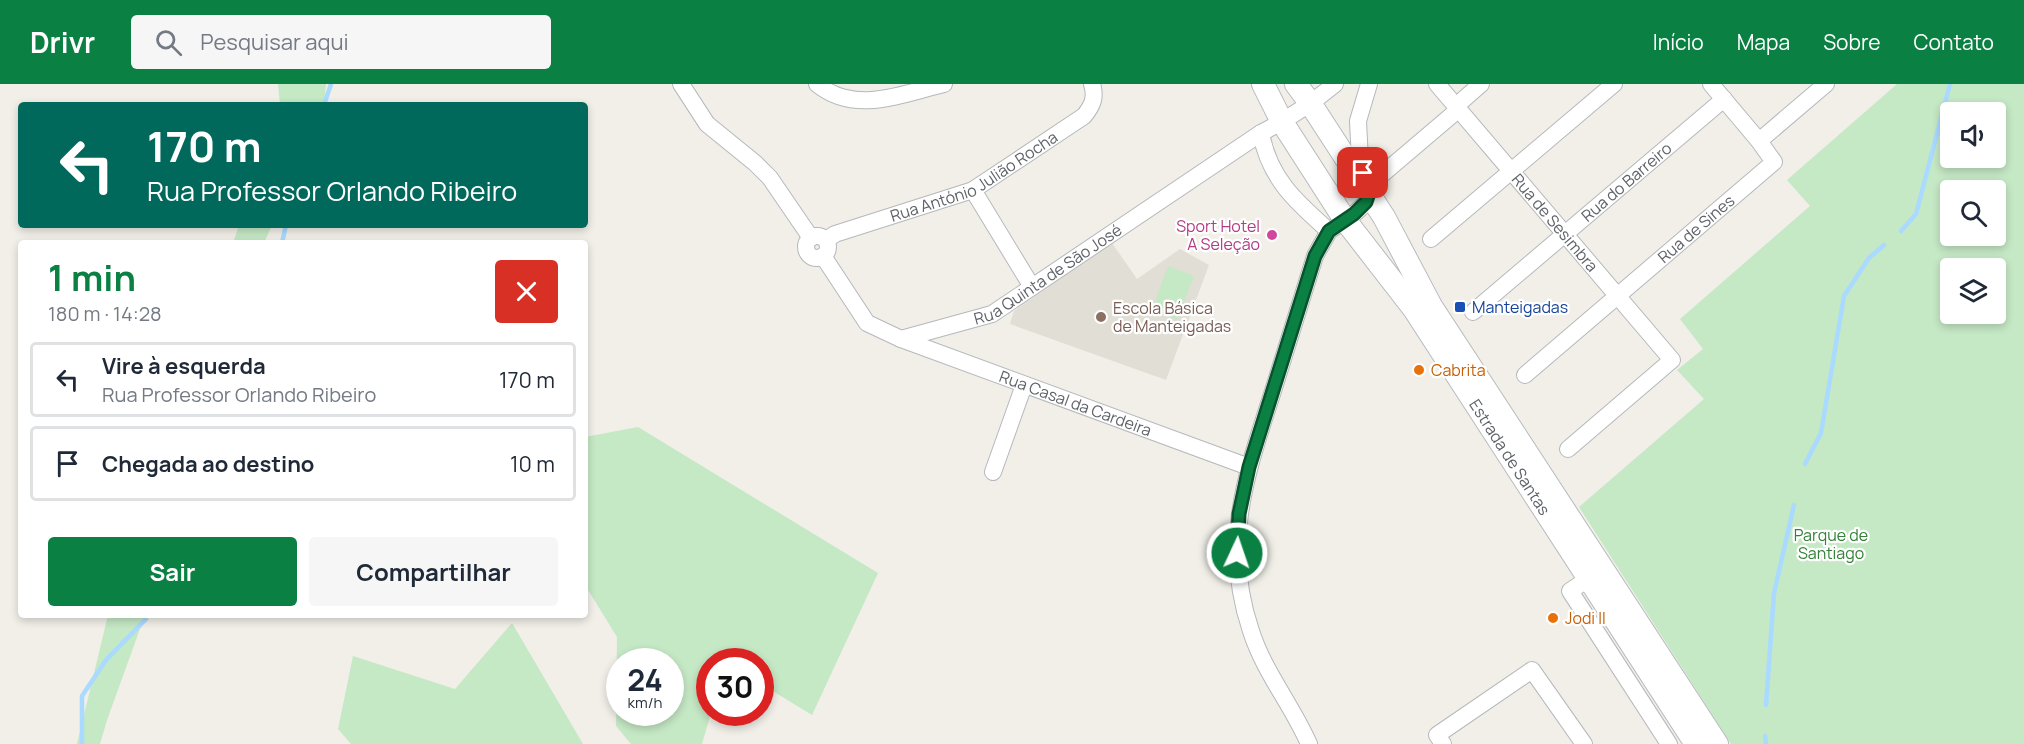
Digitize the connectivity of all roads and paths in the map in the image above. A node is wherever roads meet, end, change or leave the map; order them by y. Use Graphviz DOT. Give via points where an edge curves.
graph roads {
  1 [pos="681,84"];
  2 [pos="817,84"];
  3 [pos="944,84"];
  4 [pos="1092,84"];
  5 [pos="1263,84"];
  6 [pos="1296,84"];
  7 [pos="1335,84"];
  8 [pos="1369,84"];
  9 [pos="1437,84"];
  10 [pos="1481,84"];
  11 [pos="1614,84"];
  12 [pos="1711,84"];
  13 [pos="1826,84"];
  14 [pos="1724,99"];
  15 [pos="1311,104"];
  16 [pos="1457,107"];
  17 [pos="1282,122"];
  18 [pos="1261,133"];
  19 [pos="1760,141"];
  20 [pos="1511,171"];
  21 [pos="1374,185"];
  22 [pos="973,190"];
  23 [pos="1337,226"];
  24 [pos="1565,234"];
  25 [pos="1431,239"];
  26 [pos="820,244"];
  27 [pos="1032,287"];
  28 [pos="1618,296"];
  29 [pos="1473,312"];
  30 [pos="901,339"];
  31 [pos="1525,375"];
  32 [pos="1024,384"];
  33 [pos="1568,450"];
  34 [pos="1249,467"];
  35 [pos="993,472"];
  36 [pos="1588,579"];
  37 [pos="1309,744"];
  38 [pos="1443,744"];
  39 [pos="1584,744"];
  40 [pos="1669,744"];
  41 [pos="1696,744"];
  42 [pos="1717,744"];
  1 -- 26 [label="street" via="707,124 770,178"];
  2 -- 3 [label="street" via="839,98 855,101"];
  4 -- 22 [label="street, Rua António Julião Rocha" via="1095,96 1084,116"];
  5 -- 17 [label="main road, Estrada de Santas"];
  6 -- 15 [label="main road, Estrada de Santas"];
  7 -- 15 [label="street, Rua Quinta de São José"];
  8 -- 21 [label="street" via="1358,127 1360,161"];
  9 -- 16 [label="street, Rua de Sesimbra"];
  10 -- 16 [label="street"];
  11 -- 20 [label="street"];
  12 -- 14 [label="street"];
  13 -- 19 [label="street"];
  14 -- 19 [label="street"];
  14 -- 24 [label="street, Rua do Barreiro"];
  15 -- 17 [label="street, Rua Quinta de São José"];
  15 -- 21 [label="main road, Estrada de Santas"];
  16 -- 20 [label="street, Rua de Sesimbra"];
  16 -- 21 [label="street"];
  17 -- 18 [label="street, Rua Quinta de São José"];
  17 -- 23 [label="main road, Estrada de Santas"];
  18 -- 23 [label="street" via="1269,164 1283,186 1303,208"];
  18 -- 27 [label="street, Rua Quinta de São José"];
  19 -- 28 [label="street, Rua de Sines" via="1774,162"];
  20 -- 24 [label="street, Rua de Sesimbra"];
  20 -- 25 [label="street"];
  21 -- 23 [label="street" via="1362,208"];
  21 -- 42 [label="main road, Estrada de Santas" via="1431,306"];
  22 -- 26 [label="street, Rua António Julião Rocha" via="835,234"];
  22 -- 27 [label="street"];
  23 -- 34 [label="street" via="1315,256"];
  23 -- 36 [label="main road, Estrada de Santas" via="1414,309"];
  24 -- 28 [label="street, Rua de Sesimbra"];
  24 -- 29 [label="street, Rua do Barreiro"];
  26 -- 30 [label="street" via="867,323"];
  27 -- 30 [label="street, Rua Quinta de São José" via="992,314"];
  28 -- 31 [label="street, Rua de Sines"];
  28 -- 33 [label="street, Rua de Sesimbra" via="1672,360"];
  30 -- 32 [label="street, Rua Casal da Cardeira"];
  32 -- 34 [label="street, Rua Casal da Cardeira"];
  32 -- 35 [label="street"];
  34 -- 37 [label="street" via="1237,539 1242,600 1263,662"];
  36 -- 40 [label="street" via="1569,591"];
  36 -- 41 [label="main road, Estrada de Santas"];
  38 -- 39 [label="street" via="1437,735 1532,670"];
}
